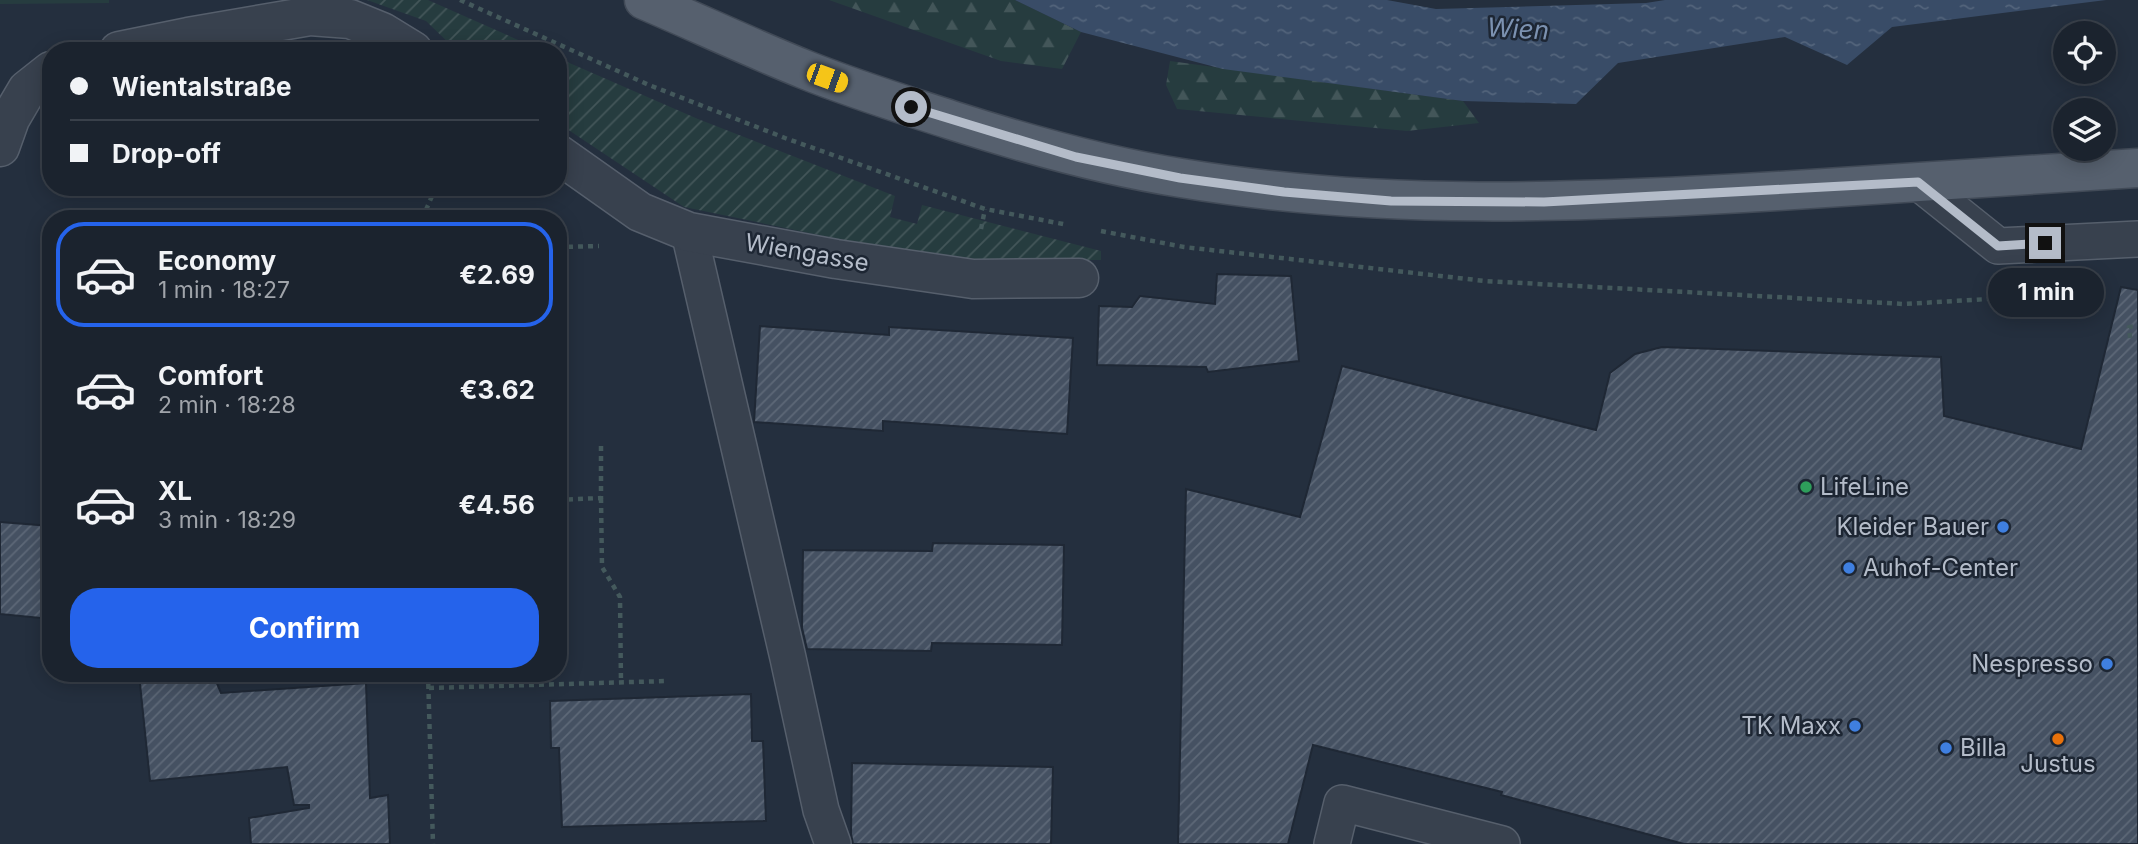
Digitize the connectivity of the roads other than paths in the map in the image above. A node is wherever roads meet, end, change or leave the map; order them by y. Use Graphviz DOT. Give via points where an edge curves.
graph roads {
  1 [pos="644,0"];
  2 [pos="163,42"];
  3 [pos="399,42"];
  4 [pos="42,78"];
  5 [pos="0,147"];
  6 [pos="567,160"];
  7 [pos="2138,168"];
  8 [pos="1918,182"];
  9 [pos="689,232"];
  10 [pos="2138,239"];
  11 [pos="1079,278"];
  12 [pos="834,844"];
  13 [pos="1332,844"];
  14 [pos="1502,844"];
  1 -- 8 [label="main road" via="806,70 889,100 1076,157 1180,178 1391,201 1544,202"];
  2 -- 3 [label="street" via="310,16 350,19"];
  4 -- 5 [label="street" via="27,90"];
  6 -- 9 [label="street, Wiengasse" via="640,212"];
  7 -- 8 [label="main road"];
  8 -- 10 [label="lane" via="1998,246"];
  9 -- 11 [label="street, Wiengasse" via="973,279"];
  9 -- 12 [label="lane" via="821,810"];
  13 -- 14 [label="lane" via="1342,803"];
}
